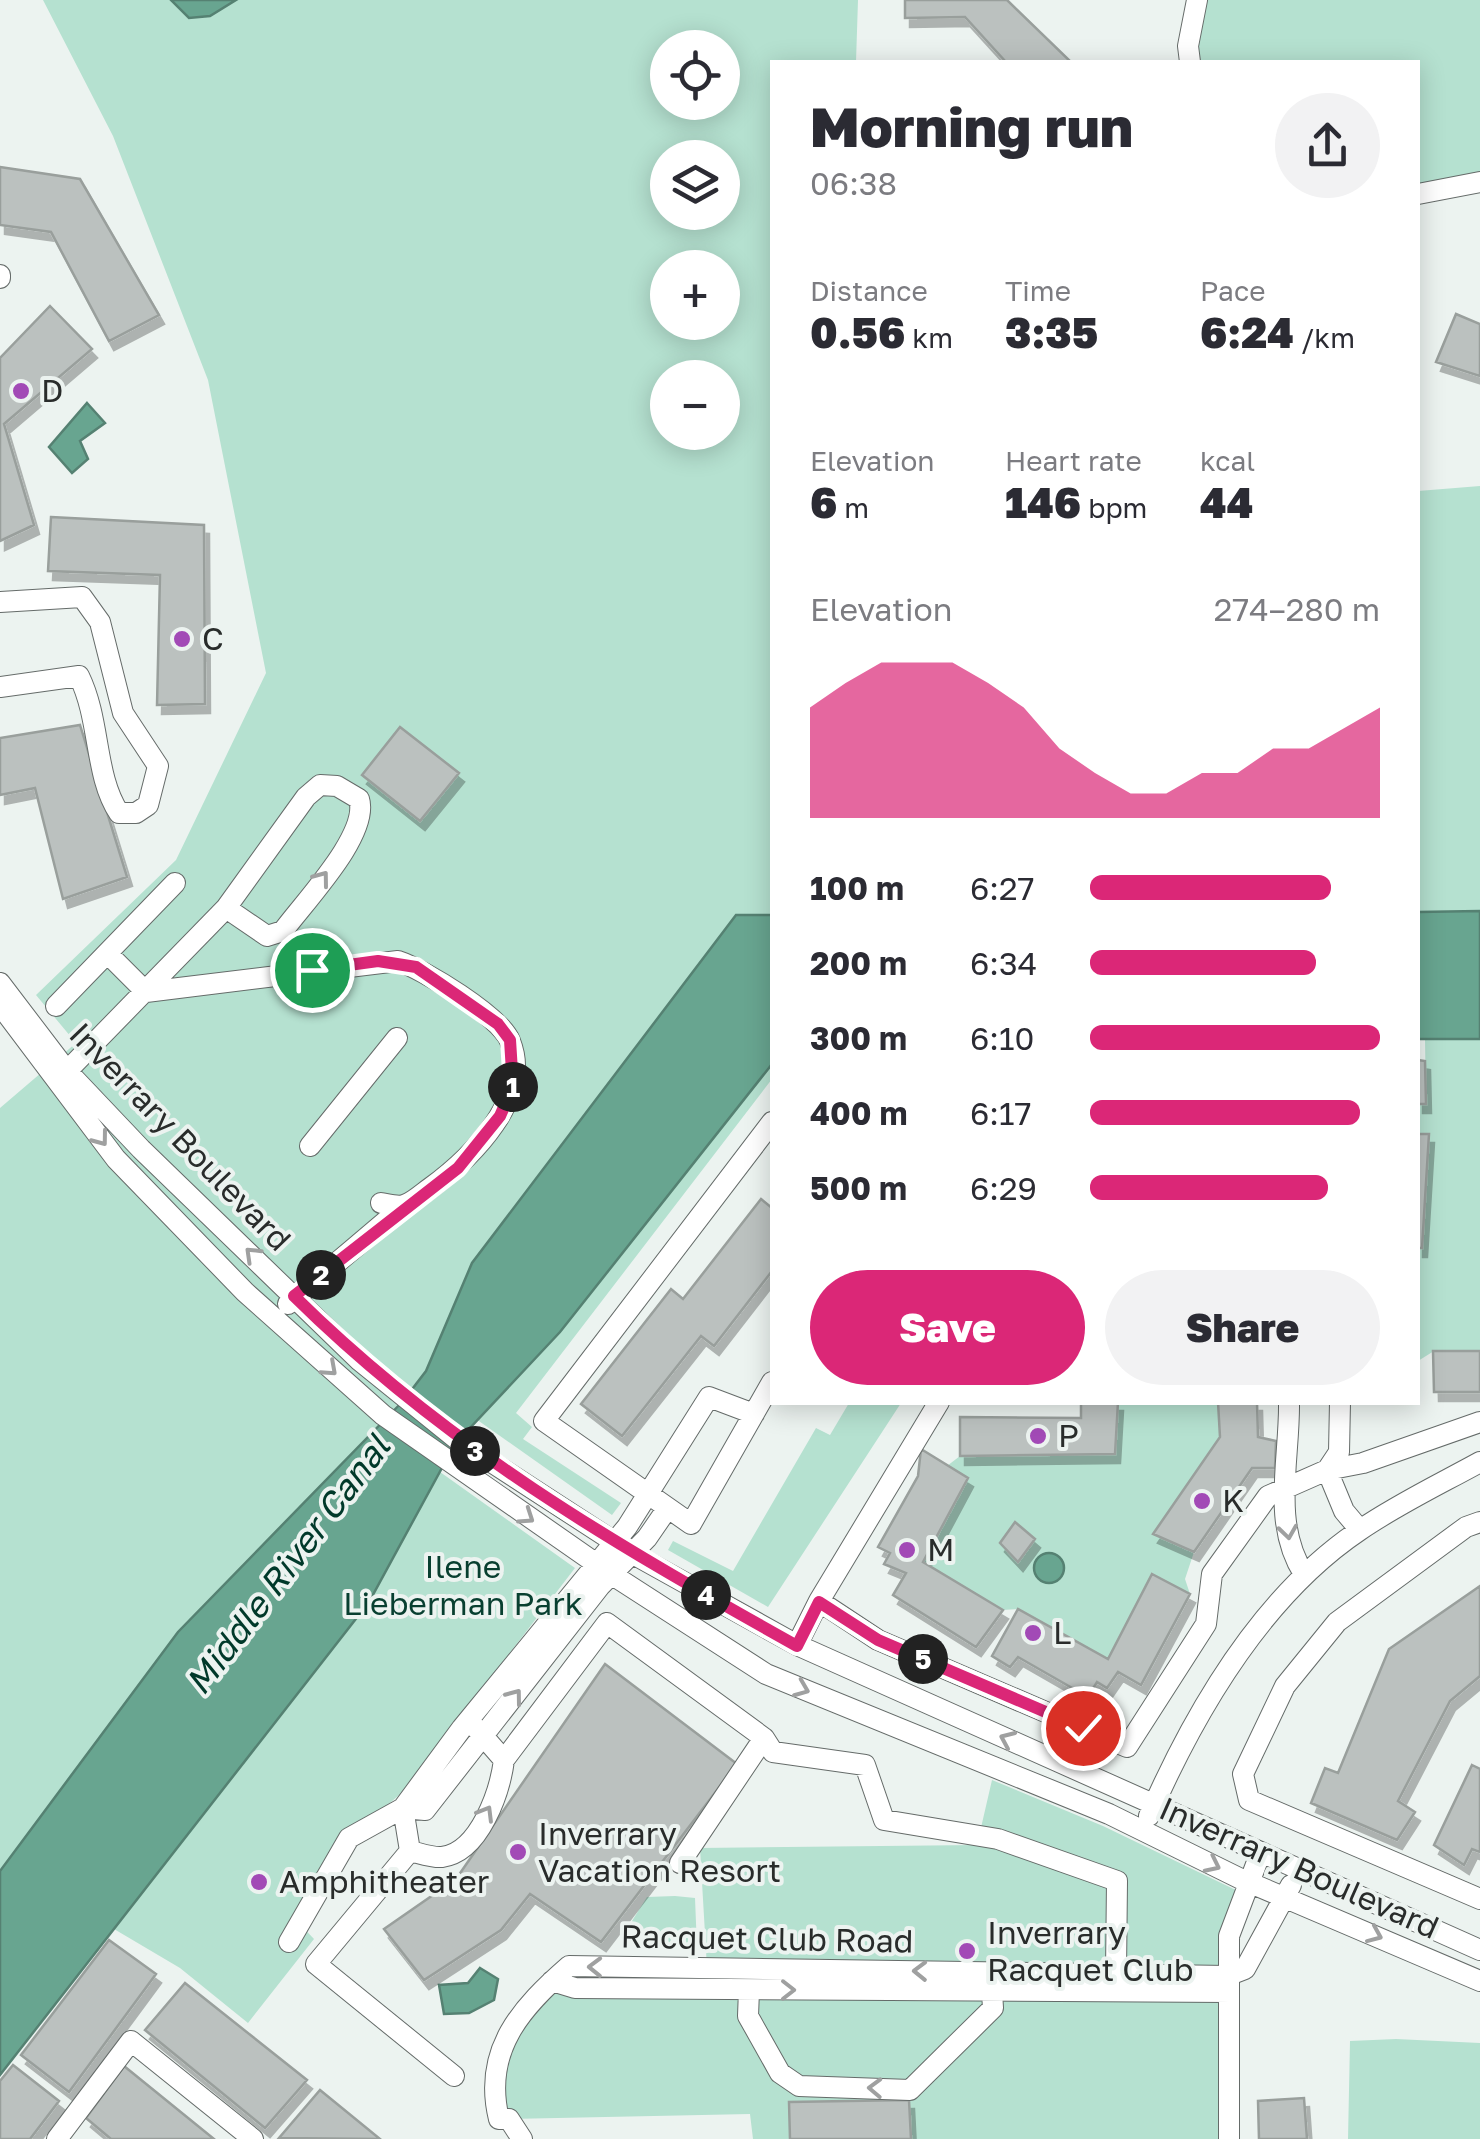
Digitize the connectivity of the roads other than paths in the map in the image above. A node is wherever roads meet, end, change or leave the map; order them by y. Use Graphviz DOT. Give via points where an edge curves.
graph roads {
  1 [pos="1197,0"];
  2 [pos="1190,60"];
  3 [pos="1480,182"];
  4 [pos="1420,194"];
  5 [pos="0,602"];
  6 [pos="0,687"];
  7 [pos="175,884"];
  8 [pos="226,908"];
  9 [pos="108,954"];
  10 [pos="0,983"];
  11 [pos="146,992"];
  12 [pos="0,1005"];
  13 [pos="56,1006"];
  14 [pos="397,1038"];
  15 [pos="67,1070"];
  16 [pos="770,1125"];
  17 [pos="310,1146"];
  18 [pos="381,1203"];
  19 [pos="405,1205"];
  20 [pos="294,1296"];
  21 [pos="274,1318"];
  22 [pos="770,1386"];
  23 [pos="937,1405"];
  24 [pos="1289,1405"];
  25 [pos="1340,1405"];
  26 [pos="754,1414"];
  27 [pos="1480,1422"];
  28 [pos="1480,1462"];
  29 [pos="1327,1470"];
  30 [pos="1283,1487"];
  31 [pos="647,1495"];
  32 [pos="668,1509"];
  33 [pos="1480,1522"];
  34 [pos="1360,1530"];
  35 [pos="614,1542"];
  36 [pos="633,1554"];
  37 [pos="603,1569"];
  38 [pos="1304,1574"];
  39 [pos="578,1598"];
  40 [pos="819,1602"];
  41 [pos="607,1622"];
  42 [pos="797,1646"];
  43 [pos="536,1652"];
  44 [pos="468,1721"];
  45 [pos="486,1735"];
  46 [pos="764,1738"];
  47 [pos="504,1760"];
  48 [pos="1154,1805"];
  49 [pos="403,1808"];
  50 [pos="1142,1831"];
  51 [pos="410,1851"];
  52 [pos="1260,1854"];
  53 [pos="680,1863"];
  54 [pos="1297,1872"];
  55 [pos="1251,1883"];
  56 [pos="1285,1896"];
  57 [pos="1480,1899"];
  58 [pos="289,1942"];
  59 [pos="1480,1950"];
  60 [pos="681,1968"];
  61 [pos="1112,1979"];
  62 [pos="852,1980"];
  63 [pos="1480,1980"];
  64 [pos="552,1982"];
  65 [pos="1228,1984"];
  66 [pos="981,1985"];
  67 [pos="682,1989"];
  68 [pos="749,1990"];
  69 [pos="454,2076"];
  70 [pos="497,2129"];
  71 [pos="57,2139"];
  72 [pos="253,2139"];
  73 [pos="522,2139"];
  74 [pos="1228,2139"];
  1 -- 2 [label="street"];
  3 -- 4 [label="street"];
  5 -- 6 [label="street" via="82,597 100,622 123,713 158,766 148,805 119,814 107,795 94,706 79,676"];
  7 -- 9 [label="street"];
  8 -- 8 [label="street, one-way" via="267,936 283,931 356,833 363,813 358,799 337,786 320,786 306,797"];
  8 -- 11 [label="street"];
  9 -- 11 [label="street"];
  9 -- 13 [label="street"];
  10 -- 15 [label="street, Inverrary Boulevard"];
  11 -- 15 [label="street"];
  11 -- 19 [label="street" via="398,961 498,1024 514,1062 513,1087 500,1116 458,1168"];
  12 -- 21 [label="street, Inverrary Boulevard, one-way" via="116,1159"];
  14 -- 17 [label="street"];
  20 -- 15 [label="street, Inverrary Boulevard, one-way"];
  16 -- 31 [label="street" via="544,1421"];
  18 -- 19 [label="street"];
  19 -- 20 [label="street"];
  20 -- 21 [label="street"];
  20 -- 35 [label="street, Inverrary Boulevard" via="458,1441"];
  21 -- 37 [label="street, Inverrary Boulevard, one-way" via="383,1414"];
  22 -- 26 [label="street"];
  23 -- 40 [label="street"];
  24 -- 30 [label="street"];
  25 -- 29 [label="street" via="1339,1452"];
  26 -- 31 [label="street" via="709,1397"];
  26 -- 32 [label="street" via="692,1524"];
  27 -- 29 [label="street"];
  28 -- 34 [label="street"];
  29 -- 30 [label="street"];
  29 -- 34 [label="street"];
  30 -- 38 [label="street, one-way" via="1291,1551"];
  30 -- 40 [label="street" via="1236,1535 1212,1574 1206,1624 1127,1747 878,1640"];
  31 -- 32 [label="street"];
  31 -- 35 [label="street"];
  32 -- 36 [label="street"];
  33 -- 57 [label="street" via="1336,1622 1285,1686 1243,1774 1249,1800"];
  34 -- 38 [label="street"];
  35 -- 36 [label="street, Inverrary Boulevard"];
  35 -- 37 [label="street"];
  36 -- 37 [label="street"];
  36 -- 42 [label="street, Inverrary Boulevard"];
  37 -- 39 [label="street"];
  37 -- 50 [label="street, Inverrary Boulevard, one-way" via="766,1674"];
  38 -- 48 [label="street" via="1222,1680"];
  39 -- 41 [label="street"];
  39 -- 43 [label="street"];
  40 -- 42 [label="street"];
  41 -- 46 [label="street"];
  41 -- 47 [label="street"];
  48 -- 42 [label="street, Inverrary Boulevard, one-way"];
  43 -- 44 [label="street"];
  45 -- 43 [label="street, one-way"];
  44 -- 45 [label="street"];
  44 -- 49 [label="street"];
  45 -- 47 [label="street"];
  45 -- 49 [label="street" via="424,1810"];
  46 -- 53 [label="street"];
  46 -- 61 [label="street" via="772,1752 866,1765 884,1820 998,1839 1117,1881"];
  51 -- 47 [label="street, one-way" via="442,1857 466,1846 500,1789"];
  48 -- 50 [label="street"];
  48 -- 52 [label="street, Inverrary Boulevard"];
  49 -- 51 [label="street"];
  49 -- 58 [label="street" via="349,1838"];
  50 -- 55 [label="street, Inverrary Boulevard, one-way"];
  51 -- 69 [label="street" via="316,1964"];
  52 -- 54 [label="street, Inverrary Boulevard"];
  52 -- 55 [label="street"];
  54 -- 56 [label="street"];
  54 -- 59 [label="street, Inverrary Boulevard"];
  55 -- 56 [label="street, Inverrary Boulevard"];
  55 -- 65 [label="street" via="1229,1936"];
  56 -- 63 [label="street, Inverrary Boulevard, one-way"];
  56 -- 65 [label="street" via="1245,1969"];
  60 -- 62 [label="street, Racquet Club Road"];
  60 -- 64 [label="street, Racquet Club Road, one-way" via="569,1966"];
  60 -- 67 [label="street"];
  61 -- 65 [label="street, Racquet Club Road"];
  61 -- 66 [label="street, Racquet Club Road"];
  62 -- 66 [label="street, Racquet Club Road"];
  68 -- 62 [label="street, Racquet Club Road, one-way"];
  64 -- 67 [label="street, Racquet Club Road"];
  64 -- 70 [label="street, Racquet Club Road" via="534,1994 507,2036 498,2065"];
  65 -- 74 [label="street"];
  66 -- 68 [label="street, one-way" via="992,2008 910,2090 799,2086 780,2073 748,2016"];
  67 -- 68 [label="street, Racquet Club Road"];
  70 -- 73 [label="street" via="509,2119"];
  71 -- 72 [label="street" via="131,2041"];
}
